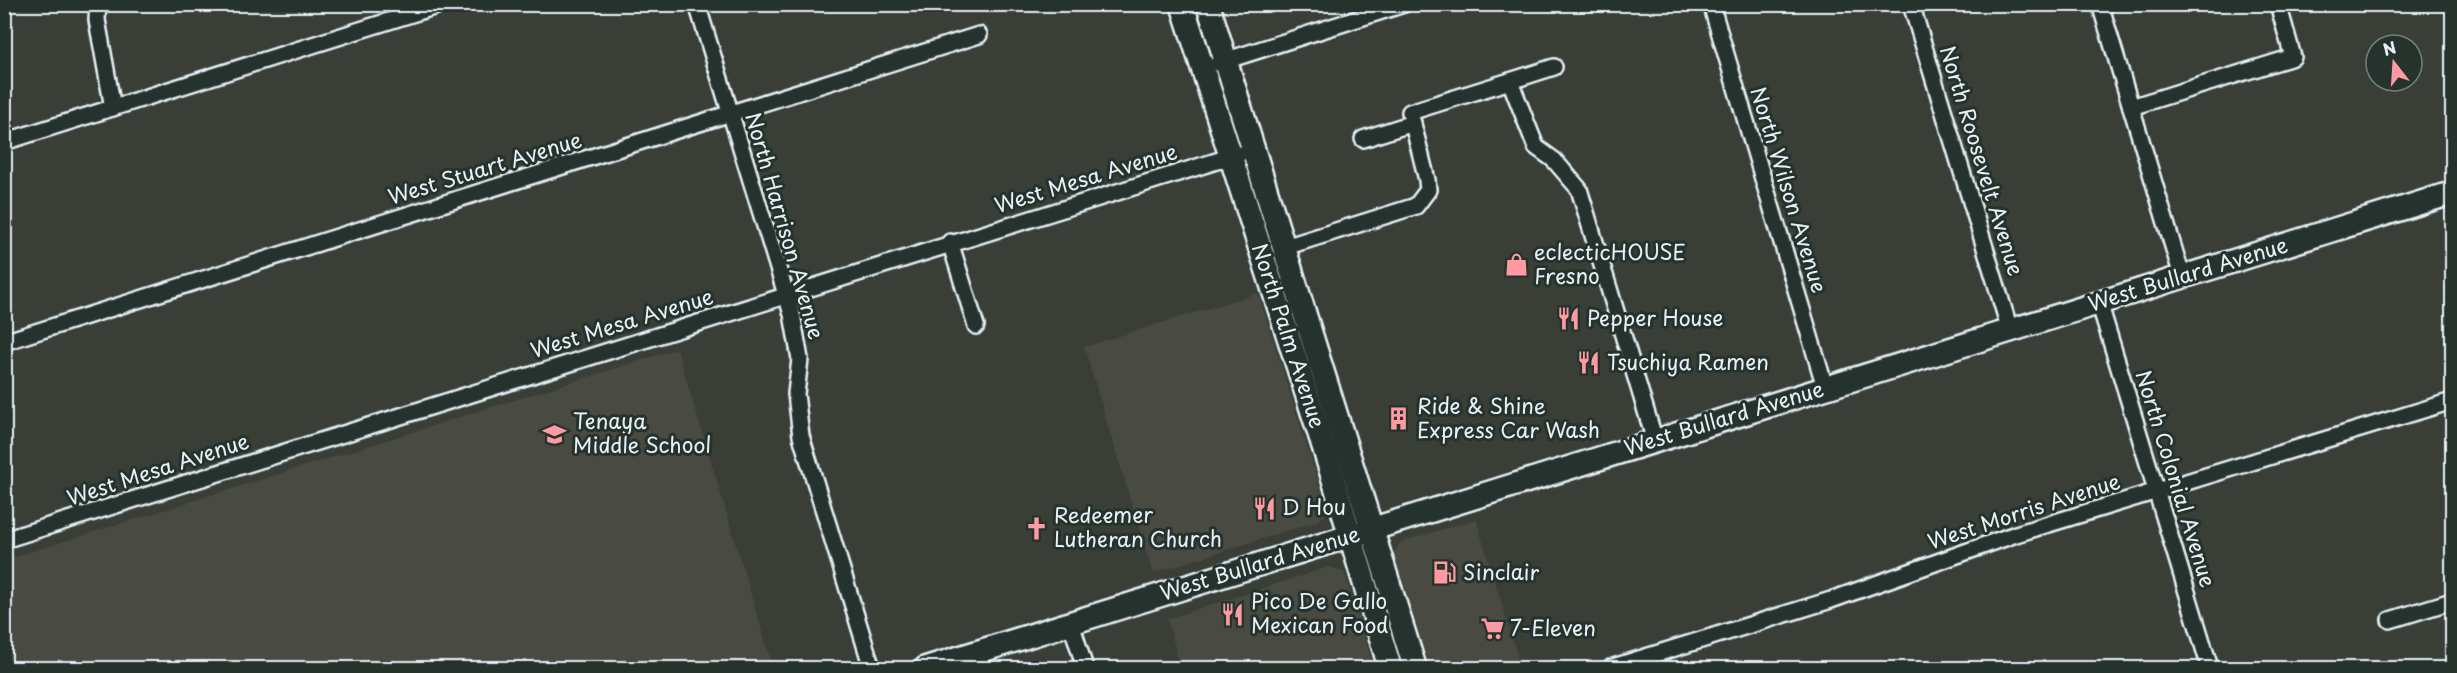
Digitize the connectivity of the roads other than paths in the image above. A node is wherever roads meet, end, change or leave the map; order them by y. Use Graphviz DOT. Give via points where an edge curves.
graph roads {
  1 [pos="98,4"];
  2 [pos="443,4"];
  3 [pos="697,4"];
  4 [pos="1182,4"];
  5 [pos="1208,4"];
  6 [pos="1404,4"];
  7 [pos="1711,4"];
  8 [pos="1911,4"];
  9 [pos="2100,4"];
  10 [pos="2277,4"];
  11 [pos="979,35"];
  12 [pos="1225,61"];
  13 [pos="1554,67"];
  14 [pos="1202,68"];
  15 [pos="1510,81"];
  16 [pos="2131,107"];
  17 [pos="113,108"];
  18 [pos="731,114"];
  19 [pos="1413,123"];
  20 [pos="1363,139"];
  21 [pos="4,142"];
  22 [pos="1253,150"];
  23 [pos="1229,157"];
  24 [pos="2452,193"];
  25 [pos="1257,241"];
  26 [pos="950,242"];
  27 [pos="1285,247"];
  28 [pos="2182,276"];
  29 [pos="786,294"];
  30 [pos="2099,302"];
  31 [pos="976,326"];
  32 [pos="2010,330"];
  33 [pos="4,342"];
  34 [pos="1321,361"];
  35 [pos="1826,387"];
  36 [pos="2452,401"];
  37 [pos="1655,441"];
  38 [pos="2156,491"];
  39 [pos="1373,528"];
  40 [pos="1350,535"];
  41 [pos="4,540"];
  42 [pos="2452,601"];
  43 [pos="2390,620"];
  44 [pos="1071,623"];
  45 [pos="872,669"];
  46 [pos="927,669"];
  47 [pos="1084,669"];
  48 [pos="1390,669"];
  49 [pos="1415,669"];
  50 [pos="1610,669"];
  51 [pos="2210,669"];
  1 -- 17 [label="street" via="97,20"];
  2 -- 17 [label="street"];
  3 -- 18 [label="street, North Harrison Avenue"];
  4 -- 14 [label="main road, North Palm Avenue"];
  5 -- 12 [label="main road, North Palm Avenue"];
  6 -- 12 [label="street"];
  7 -- 35 [label="street, North Wilson Avenue"];
  8 -- 32 [label="street, North Roosevelt Avenue"];
  9 -- 16 [label="street"];
  10 -- 16 [label="street" via="2293,57"];
  11 -- 18 [label="street, West Stuart Avenue"];
  12 -- 14 [label="street"];
  12 -- 22 [label="main road, North Palm Avenue"];
  13 -- 15 [label="street"];
  14 -- 23 [label="main road, North Palm Avenue"];
  15 -- 19 [label="street" via="1410,112"];
  15 -- 37 [label="street" via="1536,147 1554,160 1579,189"];
  16 -- 28 [label="street"];
  17 -- 21 [label="street"];
  18 -- 29 [label="street, North Harrison Avenue"];
  18 -- 33 [label="street, West Stuart Avenue"];
  19 -- 20 [label="street"];
  19 -- 27 [label="street" via="1427,180 1423,200 1404,211"];
  22 -- 23 [label="street, West Mesa Avenue"];
  22 -- 27 [label="main road, North Palm Avenue"];
  23 -- 25 [label="main road, North Palm Avenue"];
  23 -- 26 [label="street, West Mesa Avenue"];
  24 -- 28 [label="main road, West Bullard Avenue"];
  25 -- 34 [label="main road" via="1283,286 1306,354"];
  25 -- 40 [label="main road, North Palm Avenue"];
  26 -- 29 [label="street, West Mesa Avenue"];
  26 -- 31 [label="street"];
  27 -- 34 [label="main road, North Palm Avenue"];
  28 -- 30 [label="main road, West Bullard Avenue"];
  29 -- 41 [label="street, West Mesa Avenue"];
  29 -- 45 [label="street, North Harrison Avenue" via="799,350 796,394 801,436"];
  30 -- 32 [label="main road, West Bullard Avenue"];
  30 -- 38 [label="street, North Colonial Avenue"];
  32 -- 35 [label="main road, West Bullard Avenue"];
  34 -- 39 [label="main road, North Palm Avenue"];
  35 -- 37 [label="main road, West Bullard Avenue"];
  36 -- 38 [label="street, West Morris Avenue"];
  37 -- 39 [label="main road, West Bullard Avenue"];
  38 -- 50 [label="street, West Morris Avenue"];
  38 -- 51 [label="street, North Colonial Avenue"];
  39 -- 40 [label="main road, West Bullard Avenue"];
  39 -- 49 [label="main road, North Palm Avenue"];
  40 -- 44 [label="main road, West Bullard Avenue"];
  40 -- 48 [label="main road, North Palm Avenue"];
  42 -- 43 [label="street"];
  44 -- 46 [label="main road, West Bullard Avenue"];
  44 -- 47 [label="street"];
}
